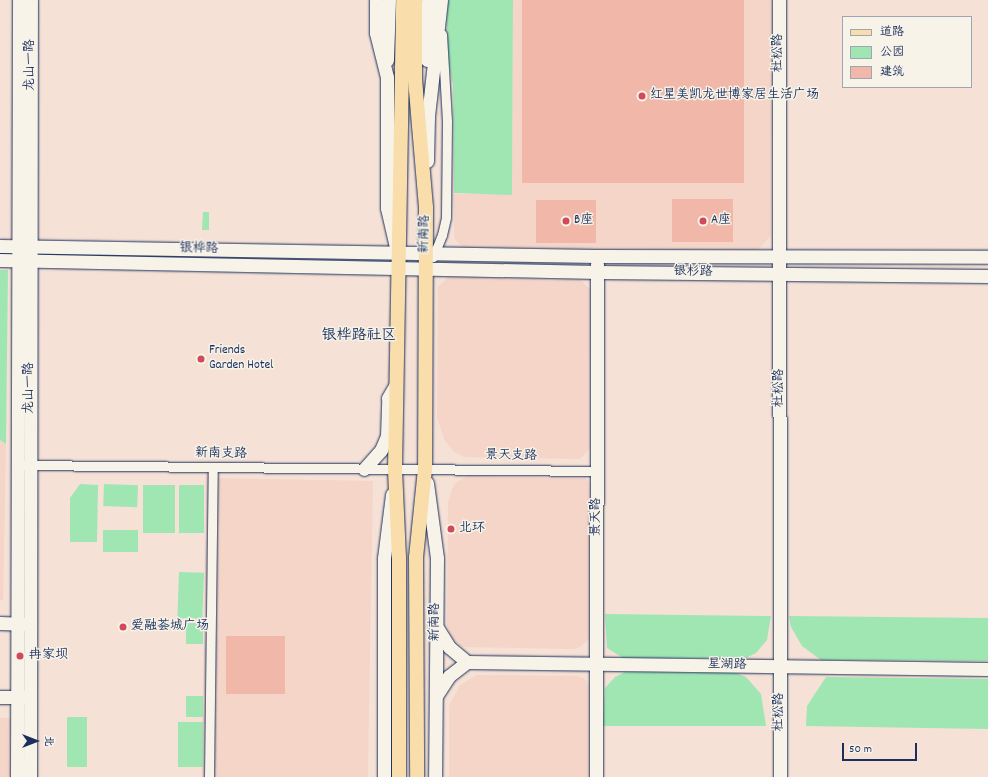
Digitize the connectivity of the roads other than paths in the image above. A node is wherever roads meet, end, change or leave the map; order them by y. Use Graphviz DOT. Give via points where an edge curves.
graph roads {
  1 [pos="19,0"];
  2 [pos="31,0"];
  3 [pos="376,0"];
  4 [pos="389,0"];
  5 [pos="403,0"];
  6 [pos="415,0"];
  7 [pos="779,0"];
  8 [pos="436,1"];
  9 [pos="387,77"];
  10 [pos="426,207"];
  11 [pos="0,246"];
  12 [pos="25,247"];
  13 [pos="398,253"];
  14 [pos="430,253"];
  15 [pos="597,256"];
  16 [pos="988,257"];
  17 [pos="780,258"];
  18 [pos="0,260"];
  19 [pos="25,260"];
  20 [pos="398,268"];
  21 [pos="426,268"];
  22 [pos="598,272"];
  23 [pos="780,275"];
  24 [pos="988,276"];
  25 [pos="396,384"];
  26 [pos="23,465"];
  27 [pos="213,468"];
  28 [pos="364,469"];
  29 [pos="395,469"];
  30 [pos="425,469"];
  31 [pos="598,471"];
  32 [pos="0,623"];
  33 [pos="24,624"];
  34 [pos="436,626"];
  35 [pos="467,662"];
  36 [pos="596,664"];
  37 [pos="780,667"];
  38 [pos="988,669"];
  39 [pos="436,696"];
  40 [pos="0,697"];
  41 [pos="23,697"];
  42 [pos="17,777"];
  43 [pos="30,777"];
  44 [pos="209,777"];
  45 [pos="384,777"];
  46 [pos="399,777"];
  47 [pos="417,777"];
  48 [pos="435,777"];
  49 [pos="596,777"];
  50 [pos="780,777"];
  1 -- 12 [label="main road, 龙山一路"];
  2 -- 12 [label="main road, 龙山一路"];
  3 -- 9 [label="main road" via="376,33"];
  4 -- 9 [label="main road"];
  5 -- 13 [label="main road"];
  6 -- 10 [label="main road, 新南路" via="414,79"];
  7 -- 17 [label="main road, 杜松路"];
  8 -- 10 [label="main road" via="428,116"];
  8 -- 14 [label="street" via="447,121 446,216"];
  9 -- 13 [label="main road" via="387,208"];
  10 -- 14 [label="main road, 新南路"];
  11 -- 12 [label="main road, 银桦路"];
  12 -- 13 [label="main road, 银桦路"];
  12 -- 19 [label="main road, 龙山一路"];
  13 -- 14 [label="main road, 银杉路"];
  13 -- 20 [label="main road"];
  14 -- 15 [label="main road, 银杉路"];
  14 -- 21 [label="main road, 新南路"];
  15 -- 17 [label="main road, 银杉路"];
  15 -- 22 [label="main road, 景天路"];
  16 -- 17 [label="main road, 银杉路"];
  17 -- 23 [label="main road, 杜松路"];
  18 -- 19 [label="main road, 银桦路"];
  19 -- 20 [label="main road, 银桦路"];
  19 -- 26 [label="main road, 龙山一路"];
  20 -- 21 [label="main road, 银杉路"];
  20 -- 25 [label="main road"];
  21 -- 22 [label="main road, 银杉路"];
  21 -- 30 [label="main road, 新南路"];
  22 -- 23 [label="main road, 银杉路"];
  22 -- 31 [label="main road, 景天路"];
  23 -- 24 [label="main road, 银杉路"];
  23 -- 37 [label="main road, 杜松路"];
  25 -- 28 [label="main road" via="388,398 387,436 381,450"];
  25 -- 29 [label="main road"];
  26 -- 27 [label="street, 新南支路"];
  26 -- 33 [label="main road, 龙山一路"];
  27 -- 28 [label="street, 新南支路"];
  27 -- 44 [label="street"];
  28 -- 29 [label="street, 新南支路"];
  29 -- 30 [label="street, 新南支路"];
  29 -- 45 [label="main road" via="384,558"];
  29 -- 46 [label="main road" via="399,558"];
  30 -- 31 [label="street, 景天支路"];
  30 -- 34 [label="main road, 新南路" via="437,558"];
  30 -- 47 [label="main road, 新南路" via="416,557"];
  31 -- 36 [label="main road, 景天路"];
  32 -- 33 [label="main road"];
  33 -- 41 [label="main road, 龙山一路"];
  34 -- 35 [label="main road" via="449,647"];
  34 -- 39 [label="main road, 新南路"];
  35 -- 36 [label="main road, 星湖路"];
  35 -- 39 [label="main road" via="449,676"];
  36 -- 37 [label="main road, 星湖路"];
  36 -- 49 [label="main road, 景天路"];
  37 -- 38 [label="main road, 星湖路"];
  37 -- 50 [label="main road, 杜松路"];
  39 -- 48 [label="main road, 新南路"];
  40 -- 41 [label="main road"];
  41 -- 42 [label="main road, 龙山一路"];
  41 -- 43 [label="main road, 龙山一路"];
}
